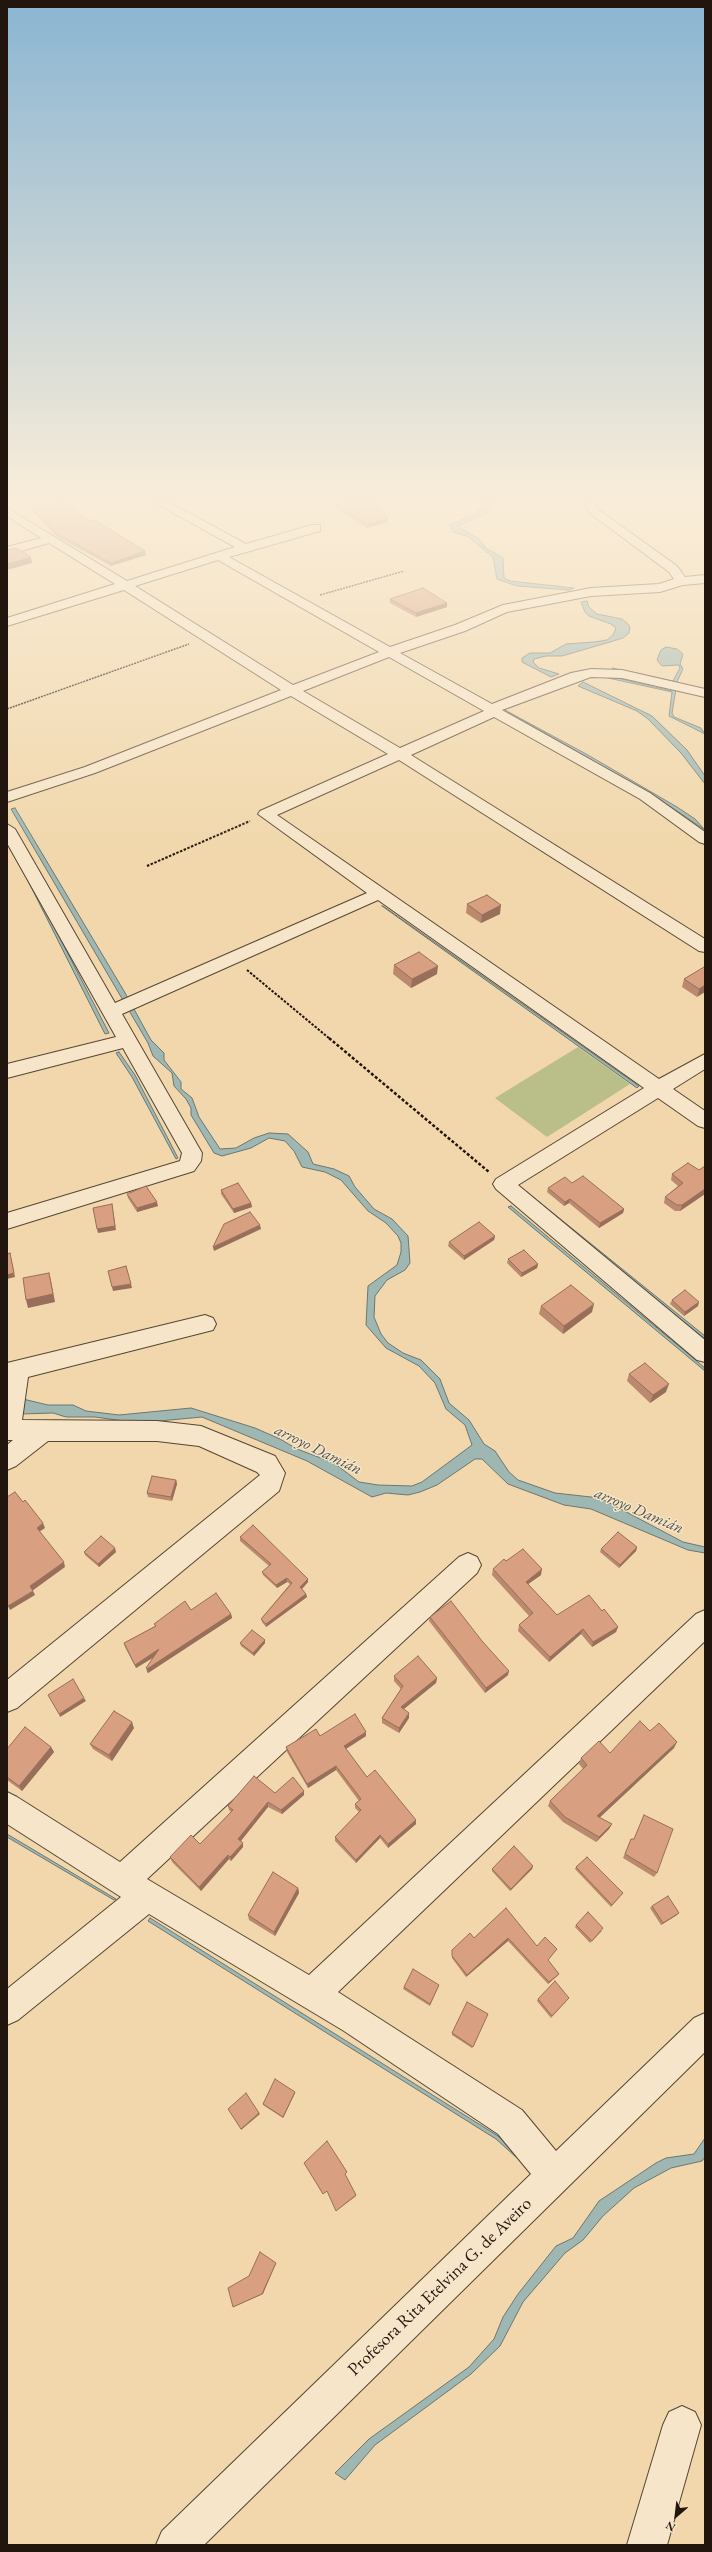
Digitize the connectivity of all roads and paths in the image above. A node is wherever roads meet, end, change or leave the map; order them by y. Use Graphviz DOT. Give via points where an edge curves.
graph roads {
  1 [pos="178,619"];
  2 [pos="332,619"];
  3 [pos="479,619"];
  4 [pos="208,637"];
  5 [pos="391,652"];
  6 [pos="293,691"];
  7 [pos="705,693"];
  8 [pos="7,709"];
  9 [pos="493,711"];
  10 [pos="399,754"];
  11 [pos="7,797"];
  12 [pos="266,814"];
  13 [pos="7,830"];
  14 [pos="705,839"];
  15 [pos="147,866"];
  16 [pos="379,894"];
  17 [pos="705,948"];
  18 [pos="233,958"];
  19 [pos="112,1011"];
  20 [pos="129,1040"];
  21 [pos="705,1060"];
  22 [pos="7,1070"];
  23 [pos="658,1089"];
  24 [pos="705,1121"];
  25 [pos="503,1184"];
  26 [pos="7,1221"];
  27 [pos="205,1324"];
  28 [pos="705,1353"];
  29 [pos="13,1372"];
  30 [pos="8,1430"];
  31 [pos="44,1430"];
  32 [pos="7,1459"];
  33 [pos="468,1565"];
  34 [pos="705,1623"];
  35 [pos="7,1698"];
  36 [pos="7,1807"];
  37 [pos="135,1889"];
  38 [pos="312,1994"];
  39 [pos="7,2009"];
  40 [pos="705,2029"];
  41 [pos="554,2175"];
  42 [pos="682,2425"];
  43 [pos="176,2545"];
  44 [pos="647,2545"];
  1 -- 4 [label="street"];
  2 -- 5 [label="street"];
  3 -- 5 [label="street"];
  4 -- 6 [label="street"];
  4 -- 8 [label="path"];
  5 -- 6 [label="street"];
  5 -- 9 [label="street"];
  6 -- 10 [label="street"];
  6 -- 11 [label="street" via="70,778"];
  7 -- 9 [label="street" via="622,674 591,673 576,676"];
  9 -- 10 [label="street"];
  9 -- 14 [label="street" via="644,796"];
  10 -- 12 [label="street"];
  10 -- 17 [label="street"];
  12 -- 15 [label="path"];
  12 -- 16 [label="street"];
  13 -- 19 [label="street"];
  16 -- 18 [label="street"];
  16 -- 23 [label="street"];
  18 -- 19 [label="street"];
  18 -- 25 [label="path"];
  19 -- 20 [label="street"];
  20 -- 22 [label="street"];
  20 -- 26 [label="street" via="192,1153 191,1161 186,1166"];
  21 -- 23 [label="street"];
  23 -- 24 [label="street"];
  23 -- 25 [label="street"];
  25 -- 28 [label="street"];
  27 -- 29 [label="street"];
  29 -- 30 [label="street"];
  30 -- 31 [label="street"];
  31 -- 32 [label="street"];
  31 -- 35 [label="street" via="158,1431 201,1436 266,1464 273,1473 270,1483"];
  33 -- 37 [label="street"];
  34 -- 38 [label="street"];
  36 -- 37 [label="street"];
  37 -- 38 [label="street"];
  37 -- 39 [label="street"];
  38 -- 41 [label="street" via="510,2122"];
  40 -- 41 [label="street, Profesora Rita Etelvina G. de Aveiro"];
  41 -- 43 [label="street, Profesora Rita Etelvina G. de Aveiro"];
  42 -- 44 [label="street"];
}
